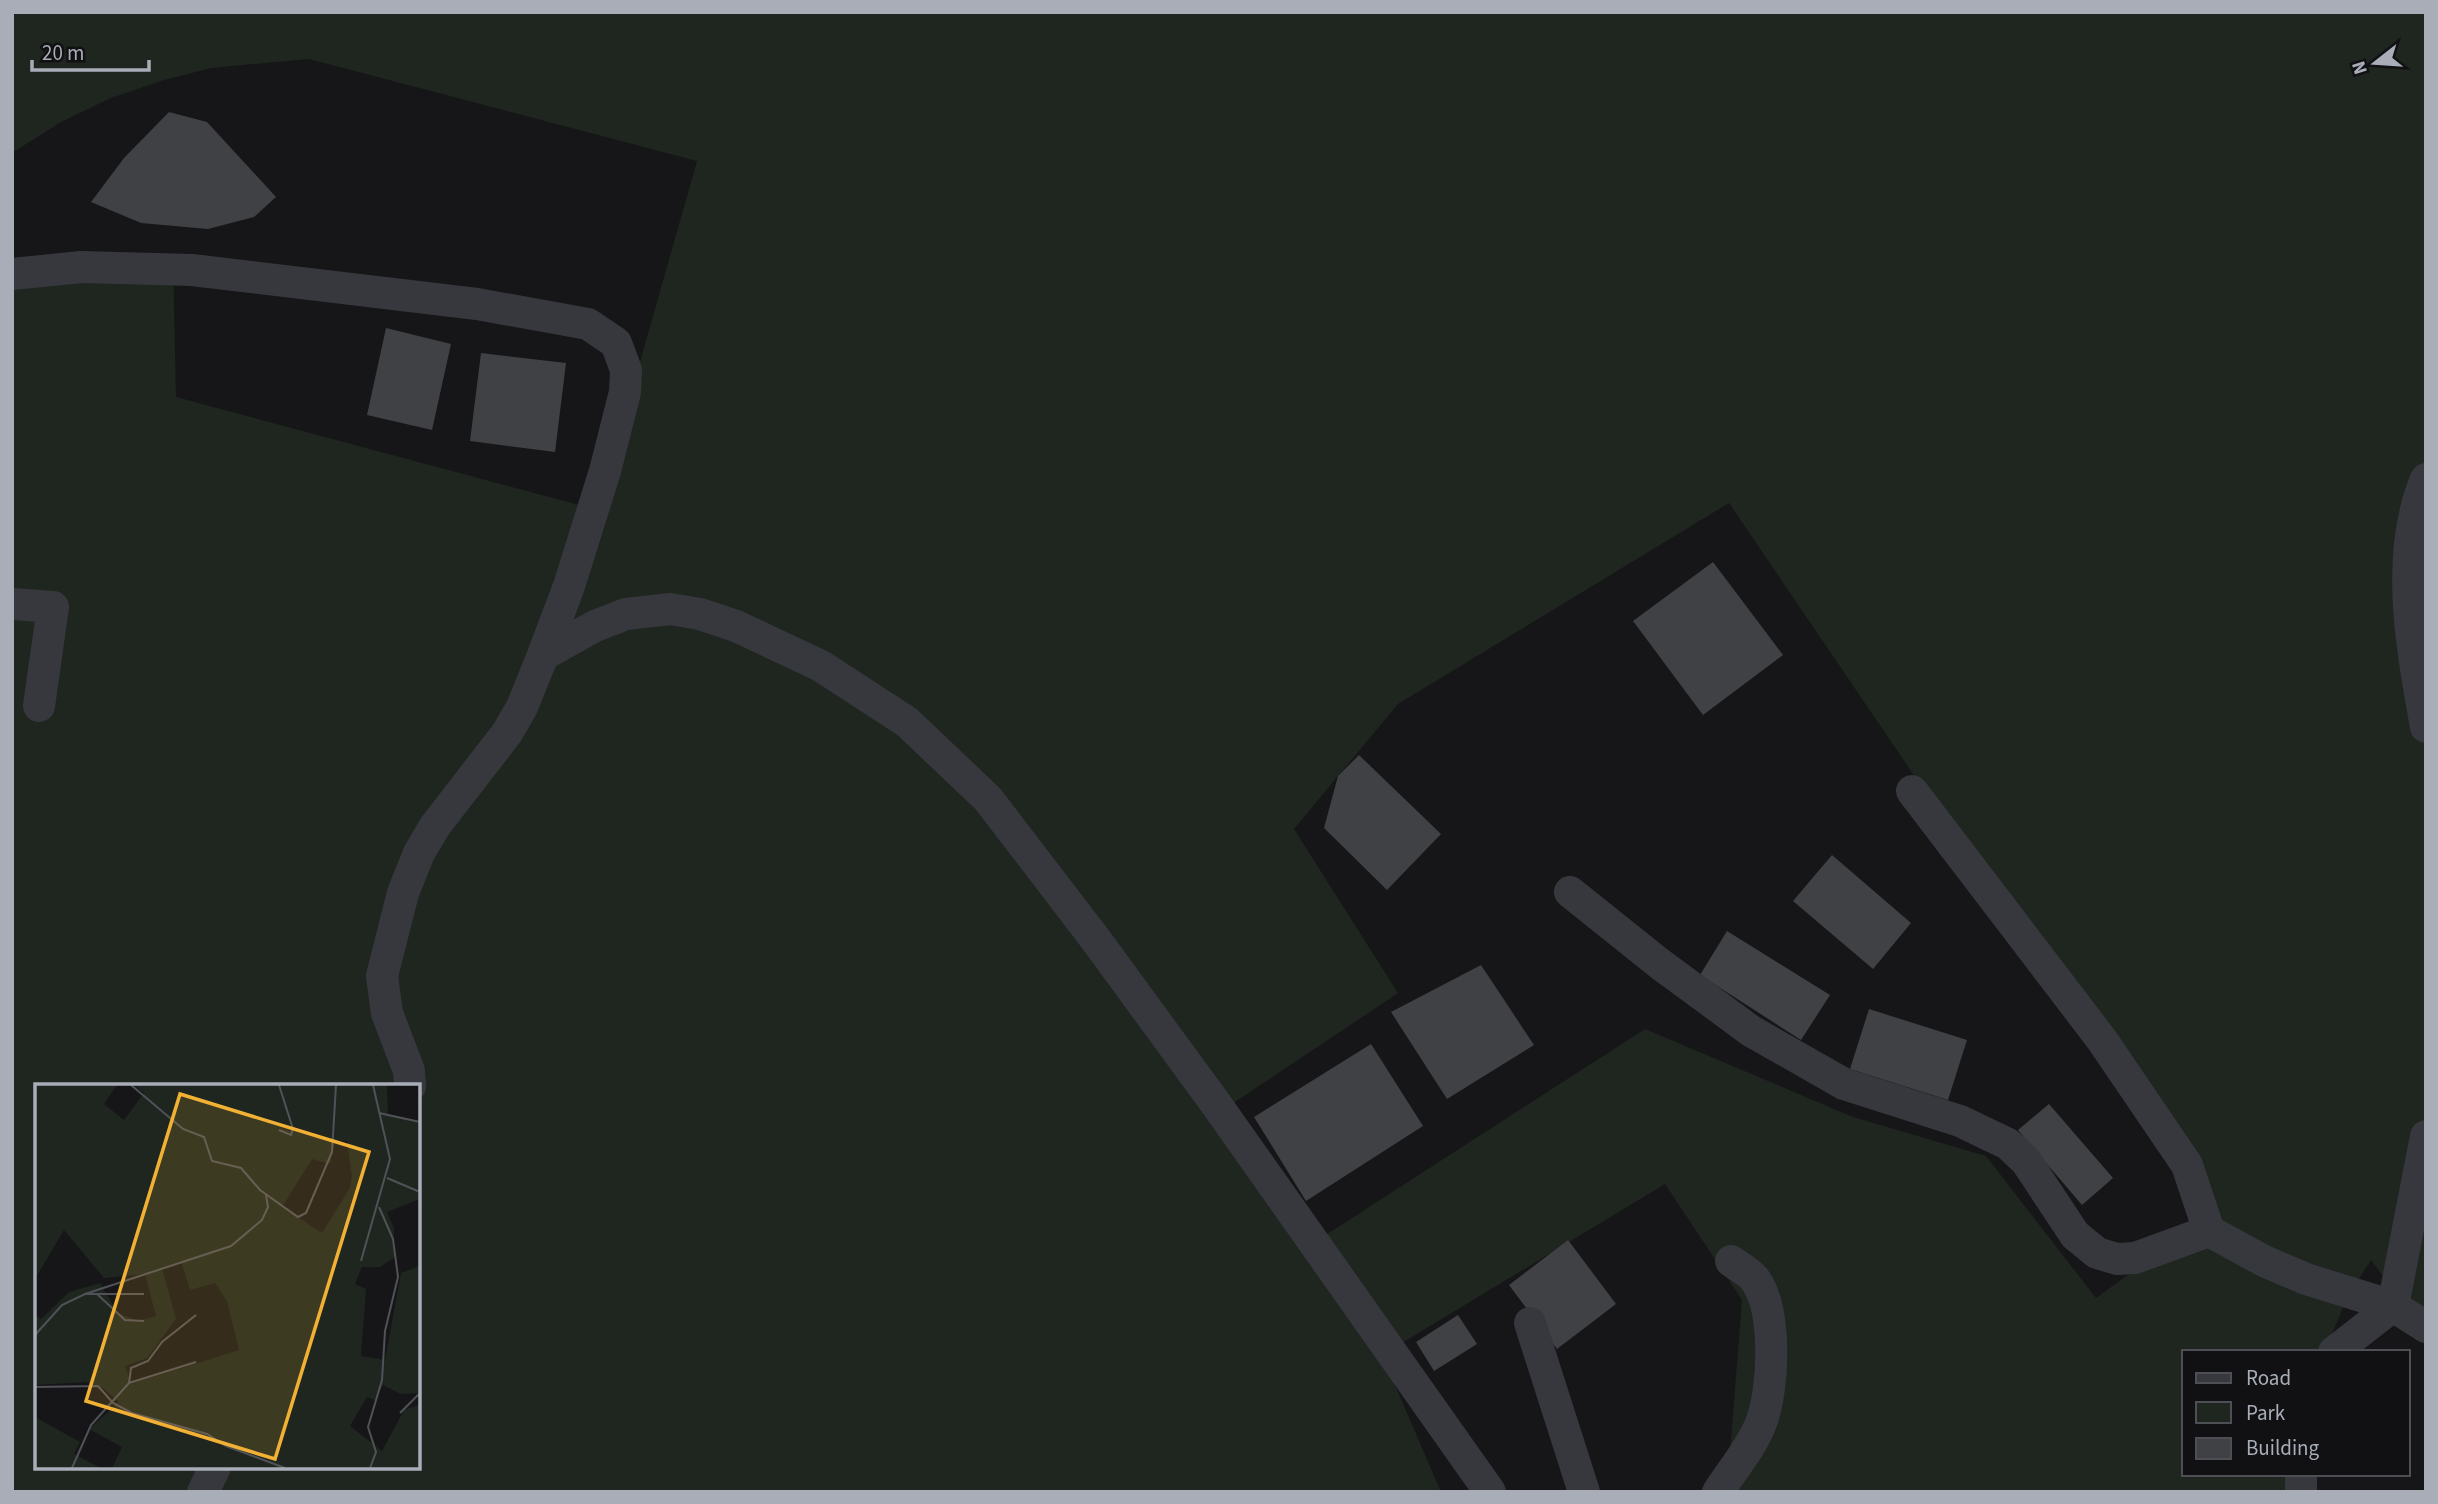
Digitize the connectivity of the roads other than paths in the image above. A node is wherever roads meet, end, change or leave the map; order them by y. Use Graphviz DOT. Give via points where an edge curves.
graph roads {
  1 [pos="12,274"];
  2 [pos="2426,479"];
  3 [pos="12,604"];
  4 [pos="543,655"];
  5 [pos="39,706"];
  6 [pos="2426,727"];
  7 [pos="1912,791"];
  8 [pos="1570,892"];
  9 [pos="410,1084"];
  10 [pos="2426,1136"];
  11 [pos="2209,1231"];
  12 [pos="1731,1261"];
  13 [pos="2393,1306"];
  14 [pos="1531,1323"];
  15 [pos="2426,1327"];
  16 [pos="2337,1350"];
  17 [pos="214,1469"];
  18 [pos="203,1492"];
  19 [pos="1490,1492"];
  20 [pos="1584,1492"];
  21 [pos="1718,1492"];
  1 -- 4 [label="street" via="82,267 192,270 477,304 588,324 616,342 626,370 625,392 605,471"];
  2 -- 6 [label="street" via="2409,548 2412,632"];
  3 -- 5 [label="street" via="53,607"];
  4 -- 9 [label="street" via="507,733 435,826 403,893 382,976 387,1013"];
  4 -- 19 [label="street" via="626,614 670,609 700,614 821,666 907,722 988,799 1088,929"];
  7 -- 11 [label="street" via="2102,1040 2187,1166"];
  8 -- 11 [label="street" via="1751,1031 1844,1084 1960,1121 2008,1144 2026,1161 2075,1235 2097,1253 2135,1258"];
  10 -- 13 [label="street"];
  11 -- 13 [label="street" via="2306,1279"];
  12 -- 21 [label="street" via="1755,1280 1769,1309 1770,1368 1760,1425"];
  13 -- 15 [label="street"];
  13 -- 16 [label="street"];
  14 -- 20 [label="street"];
  17 -- 18 [label="street"];
}
